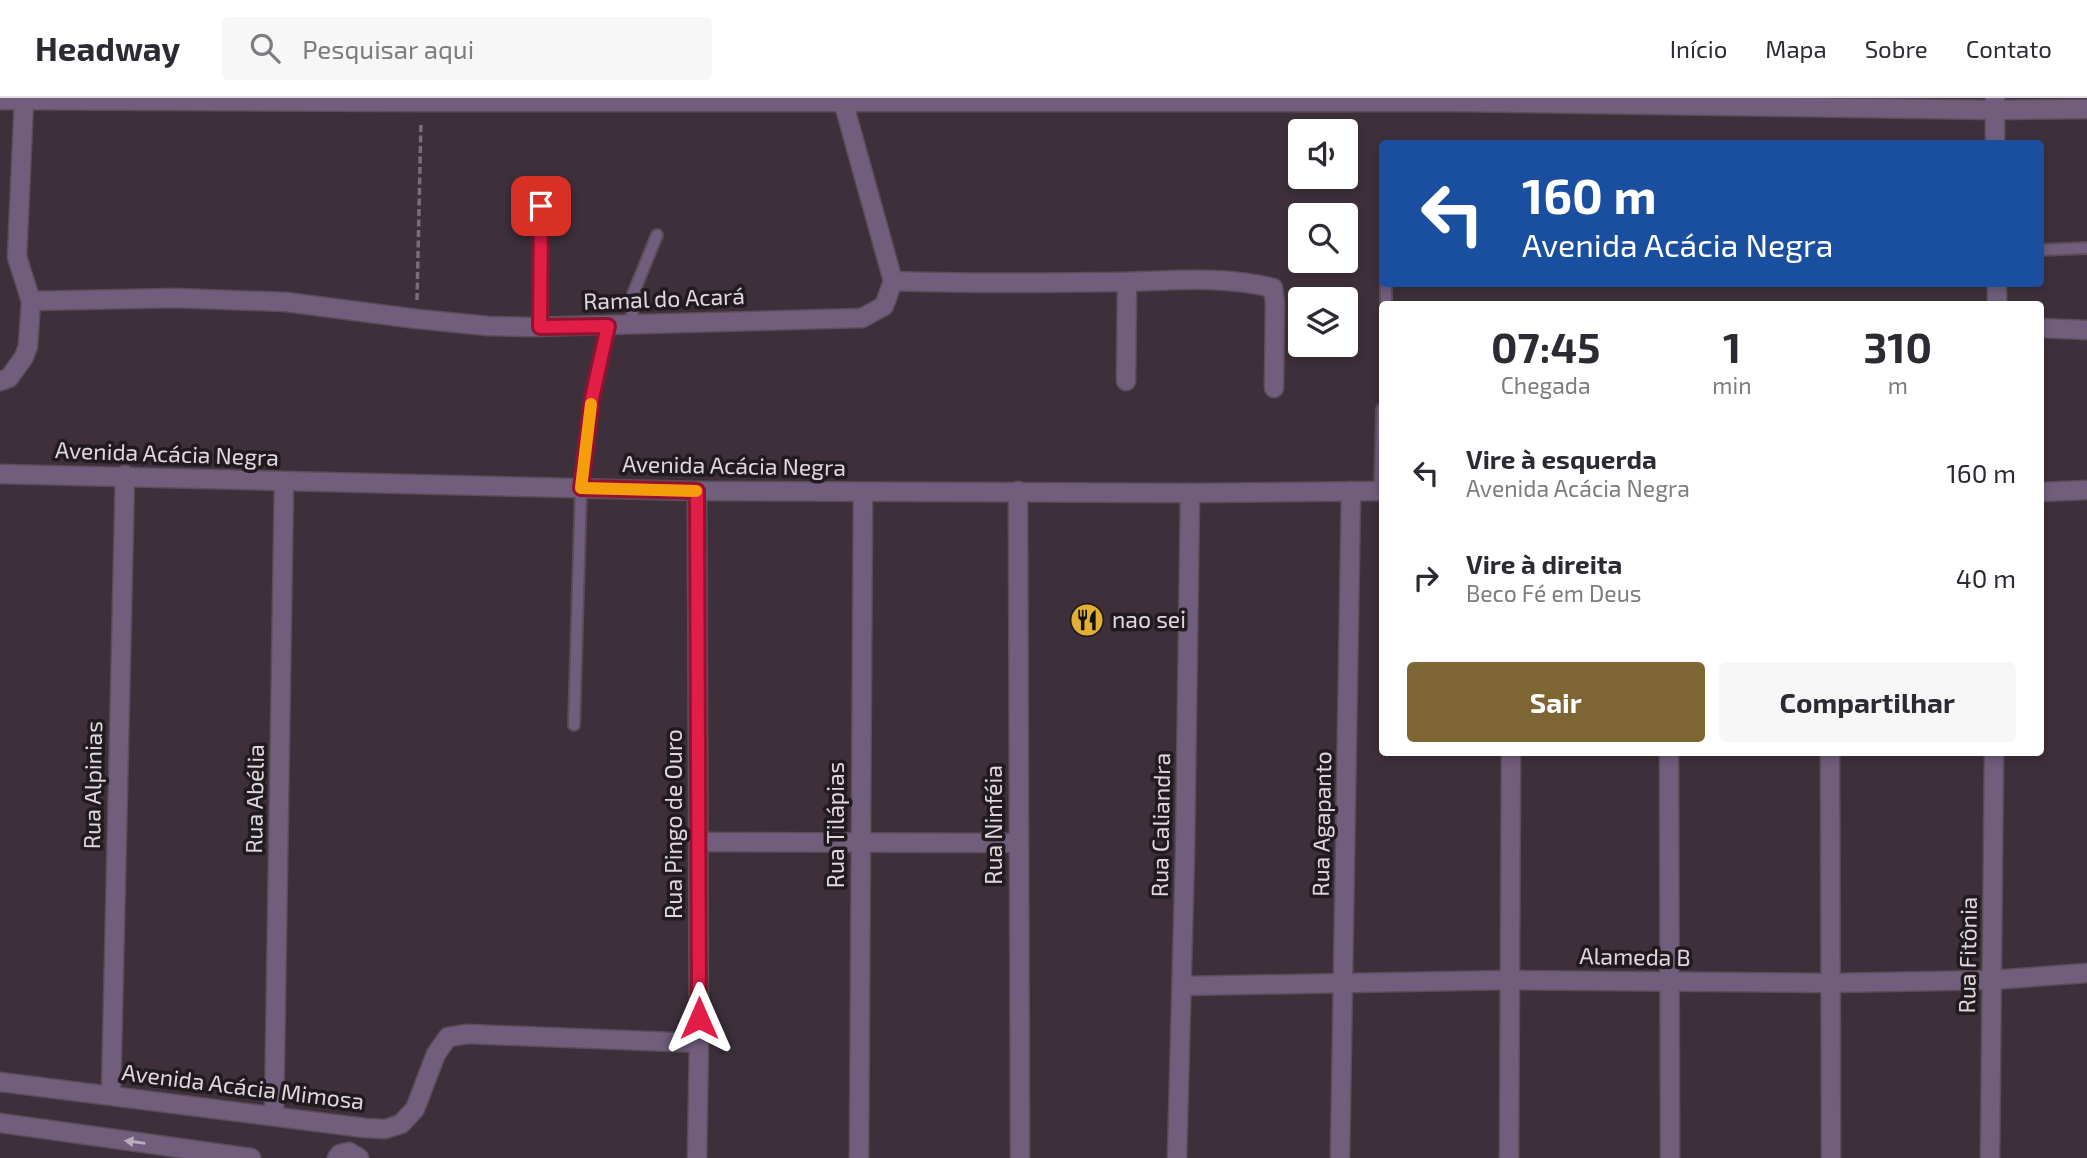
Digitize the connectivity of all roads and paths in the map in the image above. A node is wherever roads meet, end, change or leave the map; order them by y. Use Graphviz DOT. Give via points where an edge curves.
graph roads {
  1 [pos="1026,99"];
  2 [pos="0,100"];
  3 [pos="24,100"];
  4 [pos="542,100"];
  5 [pos="707,100"];
  6 [pos="854,100"];
  7 [pos="1274,100"];
  8 [pos="1457,100"];
  9 [pos="421,102"];
  10 [pos="1995,104"];
  11 [pos="2087,109"];
  12 [pos="1995,140"];
  13 [pos="541,206"];
  14 [pos="657,235"];
  15 [pos="2087,248"];
  16 [pos="2044,250"];
  17 [pos="893,281"];
  18 [pos="1127,282"];
  19 [pos="31,301"];
  20 [pos="417,319"];
  21 [pos="632,325"];
  22 [pos="608,326"];
  23 [pos="540,327"];
  24 [pos="2044,328"];
  25 [pos="2087,330"];
  26 [pos="0,381"];
  27 [pos="1126,381"];
  28 [pos="1274,388"];
  29 [pos="0,474"];
  30 [pos="125,475"];
  31 [pos="284,482"];
  32 [pos="581,488"];
  33 [pos="2087,490"];
  34 [pos="697,491"];
  35 [pos="1018,491"];
  36 [pos="1351,491"];
  37 [pos="1379,491"];
  38 [pos="863,492"];
  39 [pos="2044,492"];
  40 [pos="1189,493"];
  41 [pos="575,724"];
  42 [pos="1511,756"];
  43 [pos="1669,756"];
  44 [pos="1830,756"];
  45 [pos="1994,756"];
  46 [pos="698,842"];
  47 [pos="860,843"];
  48 [pos="1018,843"];
  49 [pos="2087,974"];
  50 [pos="1510,980"];
  51 [pos="1992,980"];
  52 [pos="1670,983"];
  53 [pos="1830,983"];
  54 [pos="1344,984"];
  55 [pos="1182,986"];
  56 [pos="699,1043"];
  57 [pos="0,1082"];
  58 [pos="111,1095"];
  59 [pos="274,1116"];
  60 [pos="0,1123"];
  61 [pos="251,1158"];
  62 [pos="337,1158"];
  63 [pos="359,1158"];
  64 [pos="697,1158"];
  65 [pos="859,1158"];
  66 [pos="1020,1158"];
  67 [pos="1177,1158"];
  68 [pos="1340,1158"];
  69 [pos="1509,1158"];
  70 [pos="1670,1158"];
  71 [pos="1832,1158"];
  72 [pos="1990,1158"];
  1 -- 6 [label="street"];
  1 -- 7 [label="street"];
  2 -- 3 [label="street"];
  3 -- 9 [label="street"];
  3 -- 19 [label="street" via="17,257"];
  4 -- 5 [label="street"];
  4 -- 9 [label="street"];
  5 -- 6 [label="street"];
  6 -- 17 [label="street"];
  7 -- 8 [label="street"];
  8 -- 10 [label="street"];
  9 -- 20 [label="path"];
  10 -- 11 [label="street"];
  10 -- 12 [label="street"];
  13 -- 23 [label="lane"];
  14 -- 21 [label="lane" via="633,294"];
  15 -- 16 [label="lane"];
  17 -- 18 [label="street"];
  17 -- 21 [label="street, Ramal do Acará" via="884,306 862,318"];
  18 -- 27 [label="street"];
  18 -- 28 [label="street" via="1254,283 1273,288"];
  19 -- 20 [label="street, Ramal do Acará" via="175,298 286,302"];
  19 -- 26 [label="street" via="24,357 9,379"];
  20 -- 23 [label="street, Ramal do Acará"];
  21 -- 22 [label="street, Ramal do Acará"];
  22 -- 23 [label="street, Ramal do Acará"];
  22 -- 32 [label="lane" via="592,398"];
  24 -- 25 [label="street"];
  29 -- 30 [label="street, Avenida Acácia Negra"];
  30 -- 31 [label="street, Avenida Acácia Negra"];
  30 -- 58 [label="street, Rua Alpinias"];
  31 -- 32 [label="street, Avenida Acácia Negra"];
  31 -- 59 [label="street, Rua Abélia"];
  32 -- 34 [label="street, Avenida Acácia Negra"];
  32 -- 41 [label="lane"];
  33 -- 39 [label="street"];
  34 -- 38 [label="street, Avenida Acácia Negra"];
  34 -- 46 [label="street, Rua Pingo de Ouro"];
  35 -- 38 [label="street, Avenida Acácia Negra"];
  35 -- 40 [label="street, Avenida Acácia Negra"];
  35 -- 48 [label="street, Rua Ninféia"];
  36 -- 37 [label="street, Avenida Acácia Negra"];
  36 -- 40 [label="street, Avenida Acácia Negra"];
  36 -- 54 [label="street, Rua Agapanto"];
  38 -- 47 [label="street, Rua Tilápias"];
  40 -- 55 [label="street, Rua Caliandra"];
  42 -- 50 [label="street"];
  43 -- 52 [label="street"];
  44 -- 53 [label="street"];
  45 -- 51 [label="street, Rua Fitônia"];
  46 -- 47 [label="street"];
  46 -- 56 [label="street, Rua Pingo de Ouro"];
  47 -- 48 [label="street"];
  47 -- 65 [label="street, Rua Tilápias"];
  48 -- 66 [label="street, Rua Ninféia"];
  49 -- 51 [label="street, Alameda B"];
  50 -- 52 [label="street, Alameda B"];
  50 -- 54 [label="street, Alameda B"];
  50 -- 69 [label="street"];
  51 -- 53 [label="street, Alameda B"];
  51 -- 72 [label="street, Rua Fitônia"];
  52 -- 53 [label="street, Alameda B"];
  52 -- 70 [label="street"];
  53 -- 71 [label="street"];
  54 -- 55 [label="street, Alameda B"];
  54 -- 68 [label="street, Rua Agapanto"];
  55 -- 67 [label="street, Rua Caliandra"];
  56 -- 59 [label="street, Avenida Acácia Mimosa" via="447,1037 415,1109 401,1124 365,1128"];
  56 -- 64 [label="street, Rua Pingo de Ouro"];
  57 -- 58 [label="street, Avenida Acácia Mimosa"];
  58 -- 59 [label="street, Avenida Acácia Mimosa"];
  61 -- 60 [label="street, one-way"];
  62 -- 63 [label="street" via="349,1152"];
}
